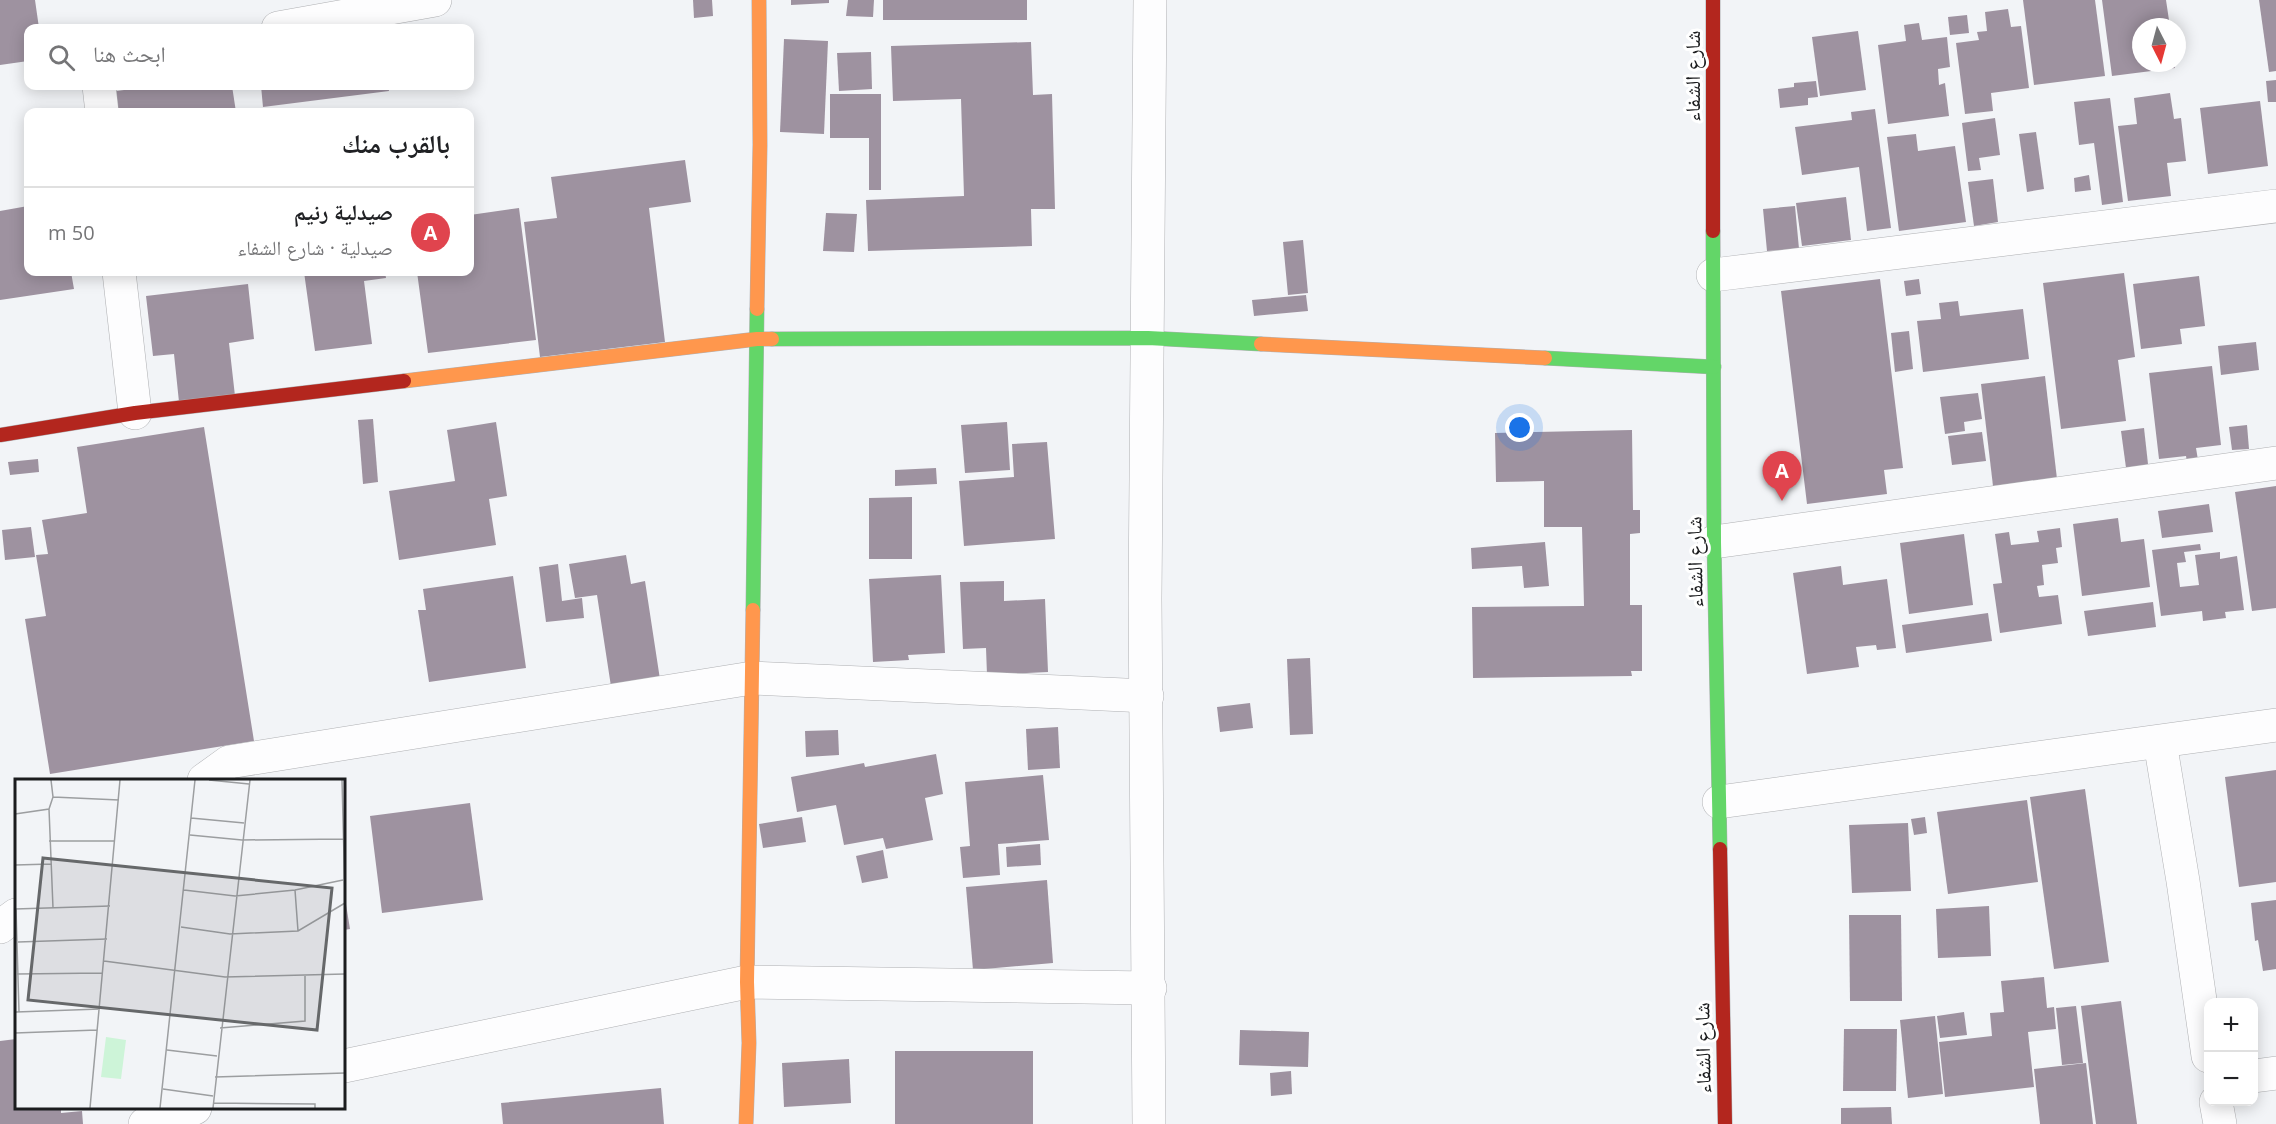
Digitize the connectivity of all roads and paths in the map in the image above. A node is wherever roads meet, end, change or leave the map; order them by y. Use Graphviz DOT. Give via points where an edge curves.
graph roads {
  1 [pos="435,0"];
  2 [pos="759,0"];
  3 [pos="1150,0"];
  4 [pos="1713,0"];
  5 [pos="300,24"];
  6 [pos="99,90"];
  7 [pos="102,108"];
  8 [pos="2276,206"];
  9 [pos="119,276"];
  10 [pos="1713,276"];
  11 [pos="1148,338"];
  12 [pos="757,339"];
  13 [pos="1714,367"];
  14 [pos="135,413"];
  15 [pos="0,435"];
  16 [pos="2276,463"];
  17 [pos="1714,542"];
  18 [pos="752,678"];
  19 [pos="1147,696"];
  20 [pos="2276,725"];
  21 [pos="2160,742"];
  22 [pos="222,774"];
  23 [pos="1719,802"];
  24 [pos="15,916"];
  25 [pos="0,927"];
  26 [pos="747,982"];
  27 [pos="1150,988"];
  28 [pos="2207,1052"];
  29 [pos="345,1066"];
  30 [pos="2276,1073"];
  31 [pos="2258,1075"];
  32 [pos="2217,1106"];
  33 [pos="189,1109"];
  34 [pos="145,1124"];
  35 [pos="746,1124"];
  36 [pos="1149,1124"];
  37 [pos="1725,1124"];
  38 [pos="2220,1124"];
  1 -- 5 [label="street"];
  2 -- 12 [label="street"];
  3 -- 11 [label="street"];
  4 -- 10 [label="street, شارع الشفاء"];
  6 -- 7 [label="street"];
  8 -- 10 [label="street"];
  9 -- 14 [label="street"];
  10 -- 13 [label="street, شارع الشفاء"];
  11 -- 12 [label="street"];
  11 -- 13 [label="street"];
  11 -- 19 [label="street"];
  12 -- 14 [label="street"];
  12 -- 18 [label="street"];
  13 -- 17 [label="street, شارع الشفاء"];
  14 -- 15 [label="street"];
  16 -- 17 [label="street"];
  17 -- 23 [label="street, شارع الشفاء"];
  18 -- 19 [label="street"];
  18 -- 22 [label="street"];
  18 -- 26 [label="street"];
  19 -- 27 [label="street"];
  20 -- 21 [label="street"];
  21 -- 23 [label="street"];
  21 -- 28 [label="street"];
  23 -- 37 [label="street, شارع الشفاء"];
  24 -- 25 [label="street"];
  26 -- 27 [label="street"];
  26 -- 29 [label="street"];
  26 -- 35 [label="street"];
  27 -- 36 [label="street"];
  30 -- 31 [label="street"];
  32 -- 38 [label="street"];
  33 -- 34 [label="street"];
}
